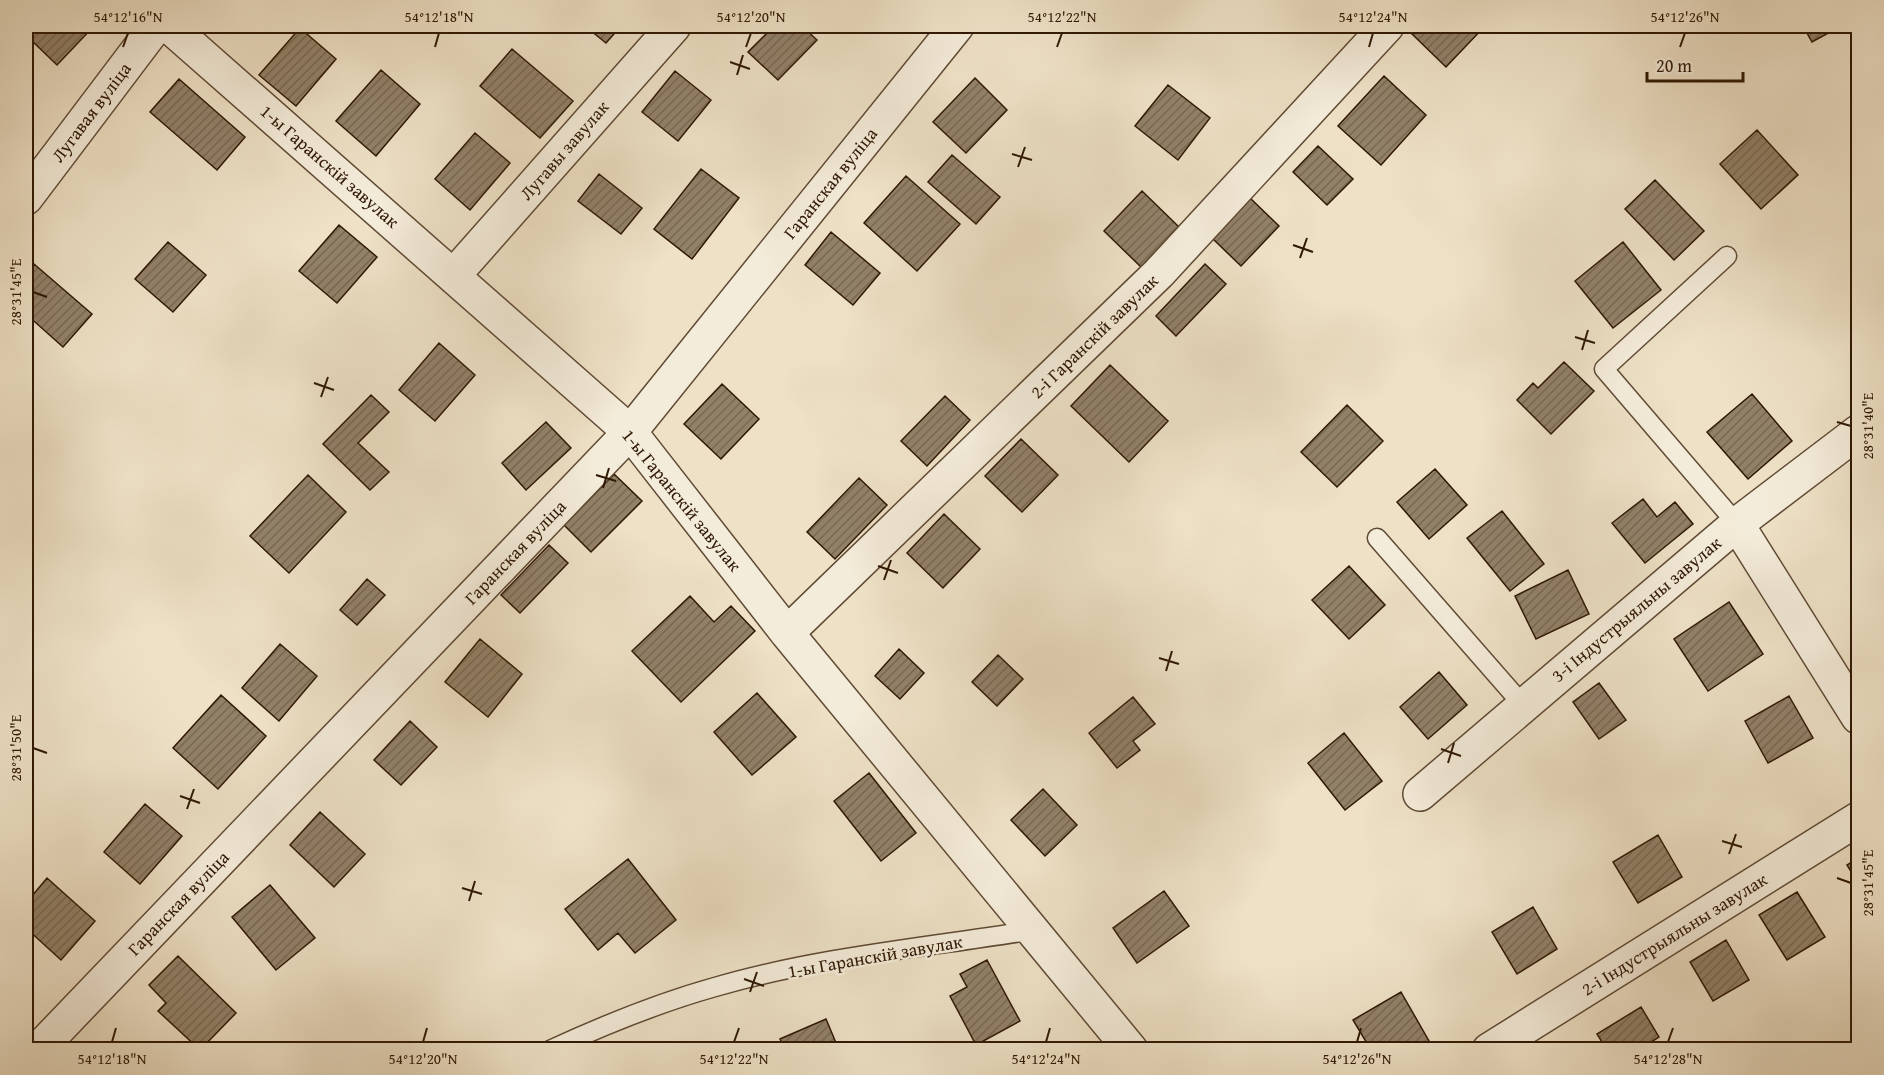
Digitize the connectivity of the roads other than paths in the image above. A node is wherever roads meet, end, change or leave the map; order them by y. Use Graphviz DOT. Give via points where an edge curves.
graph roads {
  1 [pos="156,26"];
  2 [pos="169,26"];
  3 [pos="674,26"];
  4 [pos="957,26"];
  5 [pos="1387,26"];
  6 [pos="26,198"];
  7 [pos="1727,256"];
  8 [pos="454,275"];
  9 [pos="630,432"];
  10 [pos="1858,432"];
  11 [pos="1737,524"];
  12 [pos="1377,538"];
  13 [pos="787,633"];
  14 [pos="1523,705"];
  15 [pos="1858,717"];
  16 [pos="1420,794"];
  17 [pos="1858,819"];
  18 [pos="1034,930"];
  19 [pos="38,1050"];
  20 [pos="549,1050"];
  21 [pos="1131,1050"];
  22 [pos="1489,1050"];
  1 -- 6 [label="street, Лугавая вуліца"];
  2 -- 8 [label="street, 1-ы Гаранскій завулак"];
  3 -- 8 [label="street, Лугавы завулак"];
  4 -- 9 [label="street, Гаранская вуліца"];
  5 -- 13 [label="street, 2-і Гаранскій завулак" via="1159,273"];
  7 -- 11 [label="lane" via="1604,369"];
  8 -- 9 [label="street, 1-ы Гаранскій завулак"];
  9 -- 13 [label="street, 1-ы Гаранскій завулак"];
  9 -- 19 [label="street, Гаранская вуліца"];
  10 -- 11 [label="street, 3-і Індустрыяльны завулак"];
  11 -- 14 [label="street, 3-і Індустрыяльны завулак"];
  11 -- 15 [label="street"];
  12 -- 14 [label="lane"];
  13 -- 18 [label="street, 1-ы Гаранскій завулак"];
  14 -- 16 [label="street, 3-і Індустрыяльны завулак"];
  17 -- 22 [label="street, 2-і Індустрыяльны завулак"];
  18 -- 20 [label="lane, 1-ы Гаранскій завулак" via="814,965 718,986 624,1016"];
  18 -- 21 [label="street, 1-ы Гаранскій завулак"];
}
